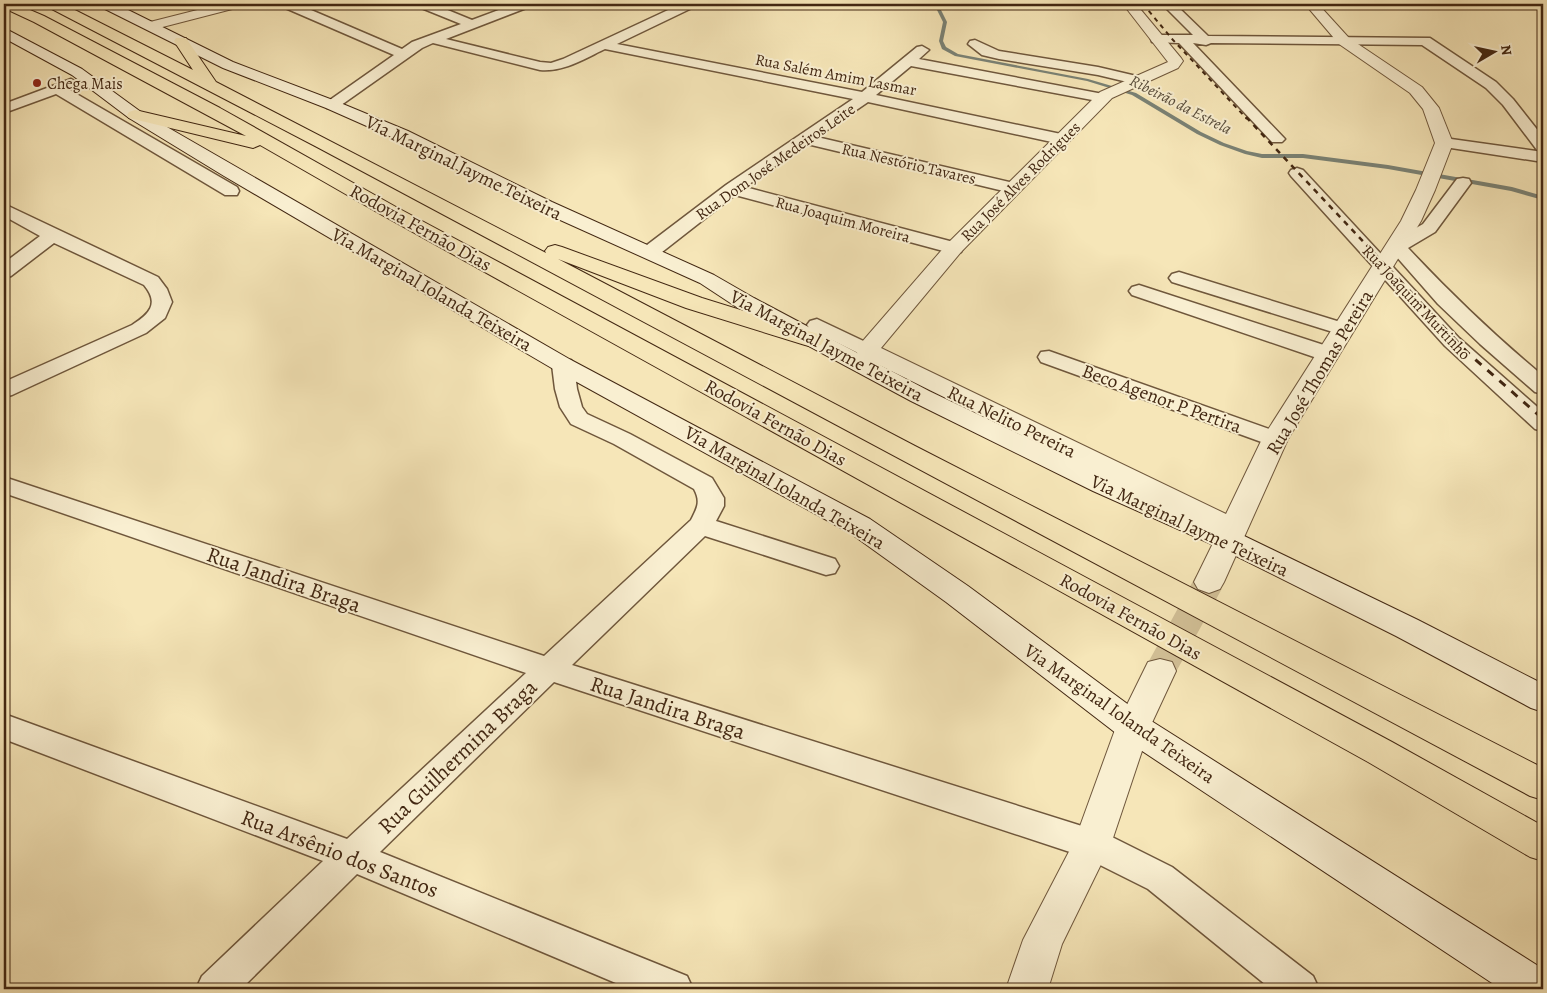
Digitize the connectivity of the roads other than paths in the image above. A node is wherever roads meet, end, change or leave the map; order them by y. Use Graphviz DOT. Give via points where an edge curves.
graph roads {
  1 [pos="6,4"];
  2 [pos="53,4"];
  3 [pos="106,4"];
  4 [pos="236,4"];
  5 [pos="287,4"];
  6 [pos="423,4"];
  7 [pos="525,4"];
  8 [pos="690,4"];
  9 [pos="1129,4"];
  10 [pos="1168,4"];
  11 [pos="1311,4"];
  12 [pos="472,24"];
  13 [pos="151,26"];
  14 [pos="4,32"];
  15 [pos="432,39"];
  16 [pos="1157,40"];
  17 [pos="1183,40"];
  18 [pos="181,41"];
  19 [pos="1206,41"];
  20 [pos="1344,41"];
  21 [pos="975,44"];
  22 [pos="603,45"];
  23 [pos="922,50"];
  24 [pos="402,54"];
  25 [pos="908,61"];
  26 [pos="86,79"];
  27 [pos="1135,83"];
  28 [pos="210,84"];
  29 [pos="56,88"];
  30 [pos="865,97"];
  31 [pos="1105,97"];
  32 [pos="332,104"];
  33 [pos="4,109"];
  34 [pos="135,115"];
  35 [pos="1061,138"];
  36 [pos="805,139"];
  37 [pos="1277,139"];
  38 [pos="1444,143"];
  39 [pos="1543,147"];
  40 [pos="286,151"];
  41 [pos="1543,156"];
  42 [pos="1297,173"];
  43 [pos="1463,183"];
  44 [pos="1012,188"];
  45 [pos="732,189"];
  46 [pos="231,191"];
  47 [pos="4,209"];
  48 [pos="488,230"];
  49 [pos="52,235"];
  50 [pos="1397,247"];
  51 [pos="954,248"];
  52 [pos="650,252"];
  53 [pos="1383,266"];
  54 [pos="4,272"];
  55 [pos="1179,278"];
  56 [pos="1139,291"];
  57 [pos="1343,330"];
  58 [pos="815,332"];
  59 [pos="867,350"];
  60 [pos="1328,354"];
  61 [pos="1049,357"];
  62 [pos="563,365"];
  63 [pos="1543,387"];
  64 [pos="4,390"];
  65 [pos="1543,424"];
  66 [pos="1275,439"];
  67 [pos="4,485"];
  68 [pos="701,524"];
  69 [pos="1231,535"];
  70 [pos="826,566"];
  71 [pos="1209,582"];
  72 [pos="548,669"];
  73 [pos="1160,671"];
  74 [pos="1543,699"];
  75 [pos="4,726"];
  76 [pos="1133,727"];
  77 [pos="1543,785"];
  78 [pos="1092,844"];
  79 [pos="1543,845"];
  80 [pos="352,856"];
  81 [pos="216,989"];
  82 [pos="674,989"];
  83 [pos="1027,989"];
  84 [pos="1300,989"];
  85 [pos="1537,989"];
  1 -- 40 [label="highway, Rodovia Fernão Dias" via="40,19"];
  2 -- 28 [label="highway, Rodovia Fernão Dias"];
  3 -- 13 [label="main road, Via Marginal Jayme Teixeira"];
  4 -- 13 [label="main road"];
  5 -- 24 [label="street"];
  6 -- 12 [label="street"];
  7 -- 12 [label="street"];
  8 -- 22 [label="street"];
  9 -- 16 [label="main road"];
  10 -- 19 [label="street"];
  11 -- 20 [label="main road"];
  12 -- 15 [label="street"];
  13 -- 18 [label="main road, Via Marginal Jayme Teixeira"];
  14 -- 26 [label="main road, Via Marginal Iolanda Teixeira"];
  15 -- 22 [label="street" via="552,67"];
  15 -- 24 [label="street"];
  16 -- 17 [label="street"];
  16 -- 27 [label="main road, Rua José Alves Rodrigues" via="1176,61"];
  17 -- 19 [label="street"];
  17 -- 37 [label="street"];
  18 -- 28 [label="highway"];
  18 -- 32 [label="main road, Via Marginal Jayme Teixeira" via="228,65"];
  19 -- 20 [label="street"];
  20 -- 38 [label="main road" via="1416,90 1431,108"];
  20 -- 39 [label="street" via="1425,41 1491,85"];
  21 -- 27 [label="street" via="999,56 1098,71"];
  22 -- 30 [label="street, Rua Salém Amim Lasmar"];
  23 -- 25 [label="street, Rua Dom José Medeiros Leite"];
  24 -- 32 [label="street"];
  25 -- 30 [label="street, Rua Dom José Medeiros Leite"];
  25 -- 31 [label="street"];
  26 -- 29 [label="street"];
  26 -- 34 [label="main road, Via Marginal Iolanda Teixeira"];
  27 -- 31 [label="main road, Rua José Alves Rodrigues"];
  28 -- 48 [label="highway, Rodovia Fernão Dias"];
  29 -- 33 [label="street"];
  29 -- 46 [label="street"];
  30 -- 35 [label="street, Rua Salém Amim Lasmar"];
  30 -- 36 [label="street, Rua Dom José Medeiros Leite"];
  31 -- 35 [label="main road, Rua José Alves Rodrigues"];
  32 -- 52 [label="main road, Via Marginal Jayme Teixeira" via="545,206"];
  34 -- 40 [label="highway"];
  34 -- 62 [label="main road, Via Marginal Iolanda Teixeira"];
  35 -- 44 [label="main road, Rua José Alves Rodrigues"];
  36 -- 44 [label="street, Rua Nestório Tavares"];
  36 -- 45 [label="street, Rua Dom José Medeiros Leite"];
  38 -- 41 [label="street"];
  38 -- 50 [label="main road, Rua José Thomas Pereira"];
  40 -- 79 [label="highway, Rodovia Fernão Dias" via="389,211 1380,752"];
  42 -- 53 [label="street, Rua Joaquim Murtinho"];
  43 -- 50 [label="street, Rua José Thomas Pereira" via="1429,228"];
  44 -- 51 [label="main road, Rua José Alves Rodrigues"];
  45 -- 51 [label="street, Rua Joaquim Moreira"];
  45 -- 52 [label="street, Rua Dom José Medeiros Leite"];
  47 -- 49 [label="street"];
  48 -- 58 [label="highway" via="567,254 694,302"];
  48 -- 77 [label="highway, Rodovia Fernão Dias"];
  49 -- 54 [label="street"];
  49 -- 64 [label="street" via="151,281 162,297 162,307 148,323 129,335"];
  50 -- 53 [label="main road, Rua José Thomas Pereira"];
  50 -- 63 [label="street, Rua Joaquim Murtinho" via="1486,340"];
  51 -- 59 [label="main road, Rua José Alves Rodrigues"];
  52 -- 58 [label="main road, Via Marginal Jayme Teixeira" via="707,279 746,303"];
  53 -- 57 [label="main road, Rua José Thomas Pereira"];
  53 -- 65 [label="street, Rua Joaquim Murtinho" via="1452,342"];
  55 -- 57 [label="street"];
  56 -- 60 [label="street"];
  57 -- 60 [label="main road, Rua José Thomas Pereira"];
  58 -- 59 [label="street, Rua Nelito Pereira"];
  58 -- 69 [label="main road, Via Marginal Jayme Teixeira" via="920,396 1103,485"];
  59 -- 69 [label="main road, Rua Nelito Pereira"];
  60 -- 66 [label="main road, Rua José Thomas Pereira"];
  61 -- 66 [label="street, Beco Agenor P Pertira"];
  62 -- 68 [label="street" via="566,389 579,419 622,438 703,484 711,498 711,506"];
  62 -- 76 [label="main road, Via Marginal Iolanda Teixeira" via="860,526 957,594"];
  66 -- 69 [label="main road, Rua José Thomas Pereira"];
  67 -- 72 [label="street, Rua Jandira Braga"];
  68 -- 70 [label="street"];
  68 -- 72 [label="street, Rua Guilhermina Braga"];
  69 -- 71 [label="main road, Rua José Thomas Pereira"];
  69 -- 74 [label="main road, Via Marginal Jayme Teixeira"];
  72 -- 78 [label="street, Rua Jandira Braga"];
  72 -- 80 [label="street, Rua Guilhermina Braga"];
  73 -- 76 [label="main road"];
  75 -- 80 [label="street, Rua Arsênio dos Santos"];
  76 -- 78 [label="main road"];
  76 -- 85 [label="main road, Via Marginal Iolanda Teixeira"];
  78 -- 83 [label="main road" via="1043,940"];
  78 -- 84 [label="street, Rua Jandira Braga" via="1160,878"];
  80 -- 81 [label="street, Rua Guilhermina Braga"];
  80 -- 82 [label="street, Rua Arsênio dos Santos"];
}
